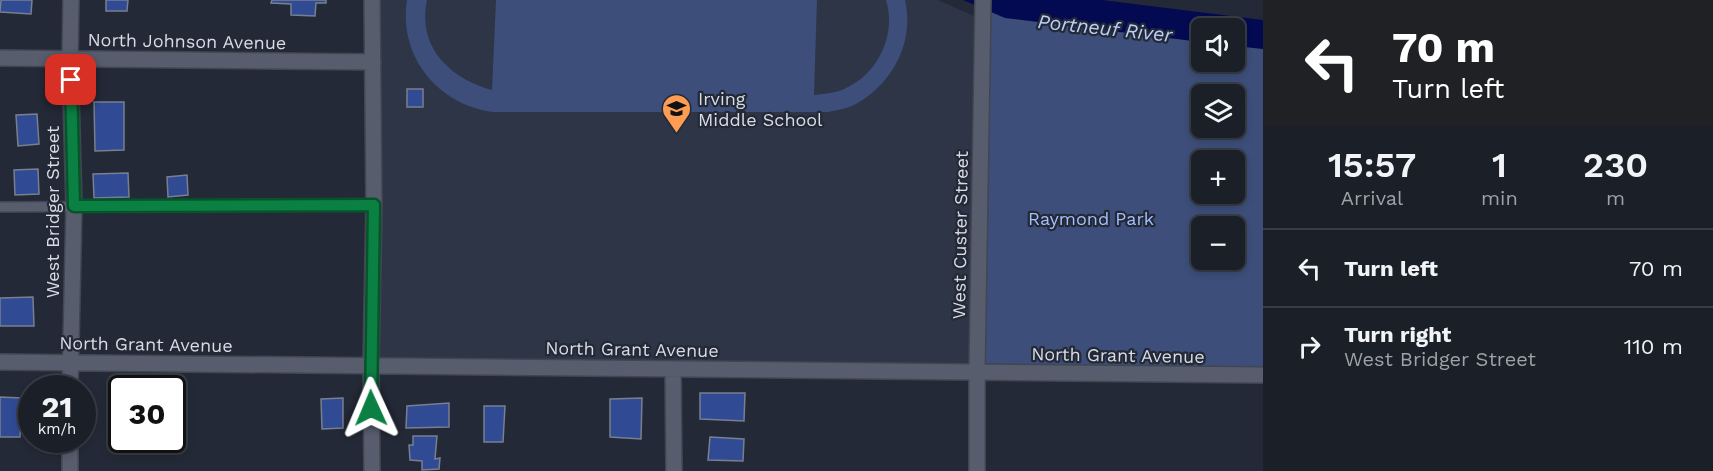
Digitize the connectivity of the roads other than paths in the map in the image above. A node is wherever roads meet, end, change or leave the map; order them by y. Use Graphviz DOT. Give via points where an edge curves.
graph roads {
  1 [pos="71,0"];
  2 [pos="372,0"];
  3 [pos="983,0"];
  4 [pos="0,58"];
  5 [pos="70,59"];
  6 [pos="373,62"];
  7 [pos="374,205"];
  8 [pos="74,206"];
  9 [pos="0,207"];
  10 [pos="0,362"];
  11 [pos="70,362"];
  12 [pos="371,365"];
  13 [pos="674,369"];
  14 [pos="977,372"];
  15 [pos="70,375"];
  16 [pos="1263,375"];
  17 [pos="70,453"];
  18 [pos="70,471"];
  19 [pos="372,471"];
  20 [pos="674,471"];
  21 [pos="977,471"];
  1 -- 5 [label="street, West Bridger Street"];
  2 -- 6 [label="street"];
  3 -- 14 [label="street, West Custer Street"];
  4 -- 5 [label="street, North Johnson Avenue"];
  5 -- 6 [label="street, North Johnson Avenue"];
  5 -- 8 [label="street, West Bridger Street"];
  6 -- 7 [label="street"];
  7 -- 8 [label="lane"];
  7 -- 12 [label="street"];
  8 -- 9 [label="lane"];
  8 -- 11 [label="street, West Bridger Street"];
  10 -- 11 [label="street, North Grant Avenue"];
  11 -- 12 [label="street, North Grant Avenue"];
  11 -- 15 [label="street, West Bridger Street"];
  12 -- 13 [label="street, North Grant Avenue"];
  12 -- 19 [label="street"];
  13 -- 14 [label="street, North Grant Avenue"];
  13 -- 20 [label="street"];
  14 -- 16 [label="street, North Grant Avenue"];
  14 -- 21 [label="street, West Custer Street"];
  17 -- 18 [label="street"];
}
